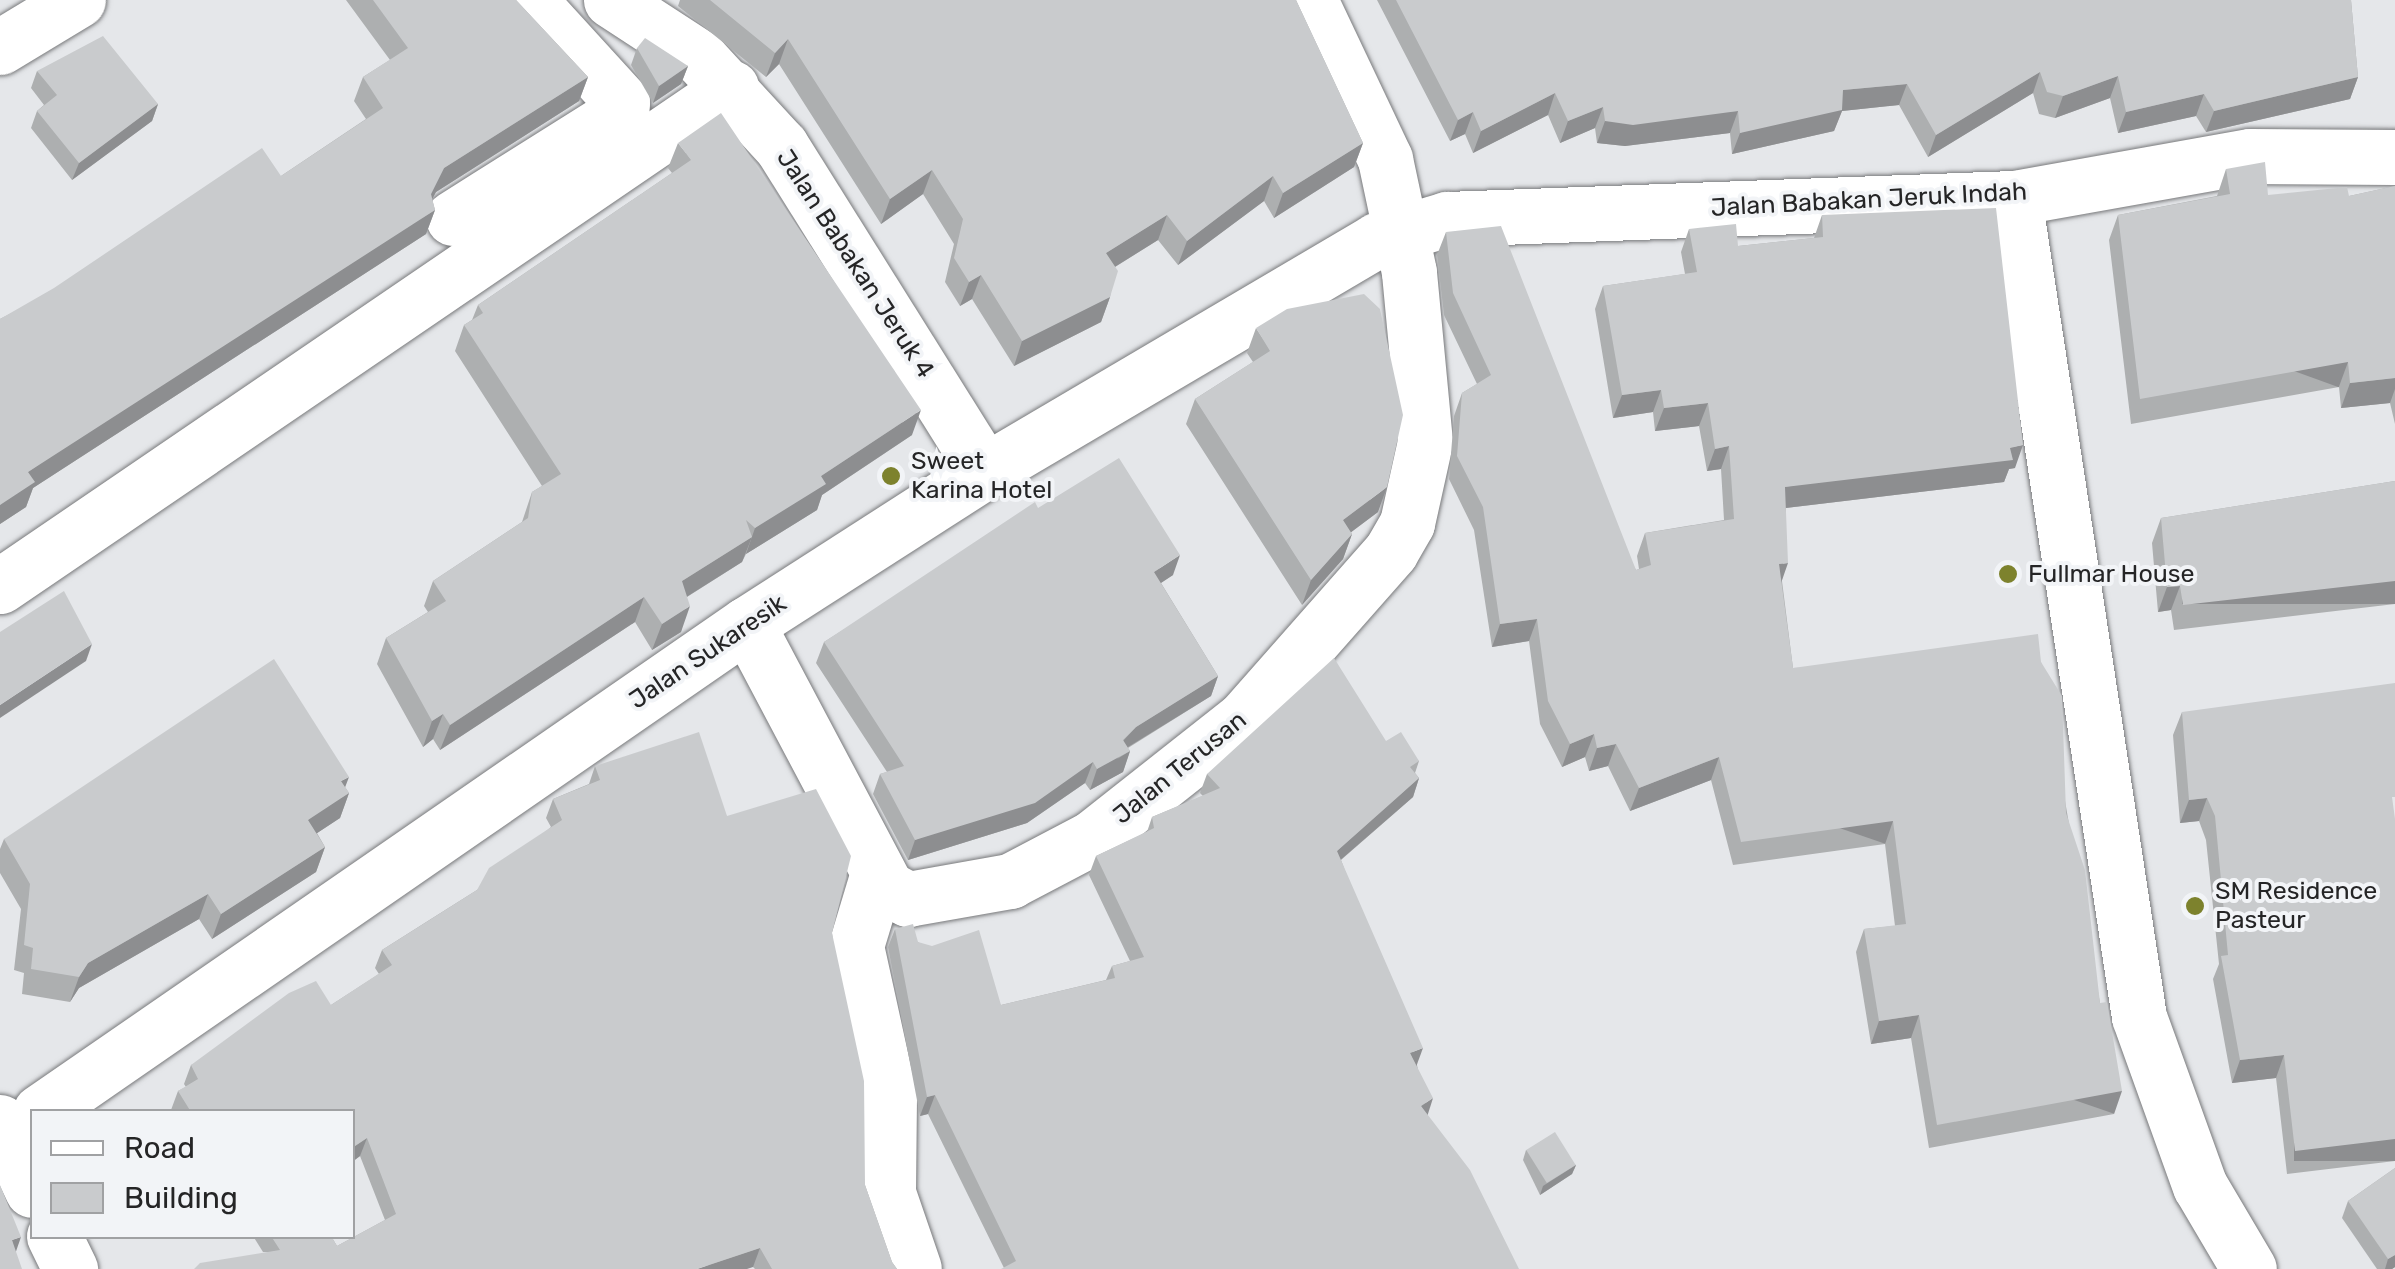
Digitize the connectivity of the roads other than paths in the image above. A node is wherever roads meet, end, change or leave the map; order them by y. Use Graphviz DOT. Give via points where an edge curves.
graph roads {
  1 [pos="78,0"];
  2 [pos="529,0"];
  3 [pos="612,0"];
  4 [pos="1310,0"];
  5 [pos="0,47"];
  6 [pos="731,88"];
  7 [pos="2395,157"];
  8 [pos="2014,198"];
  9 [pos="453,218"];
  10 [pos="1401,230"];
  11 [pos="985,470"];
  12 [pos="0,586"];
  13 [pos="747,624"];
  14 [pos="878,873"];
  15 [pos="38,1109"];
  16 [pos="20,1121"];
  17 [pos="30,1178"];
  18 [pos="55,1239"];
  19 [pos="70,1269"];
  20 [pos="914,1269"];
  21 [pos="2249,1269"];
  1 -- 5 [label="street"];
  2 -- 9 [label="street" via="622,102 621,112"];
  3 -- 6 [label="street, Jalan Babakan Jeruk 4"];
  4 -- 10 [label="street, Jalan Terusan" via="1386,159"];
  6 -- 11 [label="street, Jalan Babakan Jeruk 4" via="800,173"];
  6 -- 12 [label="street"];
  7 -- 8 [label="street, Jalan Babakan Jeruk Indah" via="2250,156"];
  8 -- 10 [label="street, Jalan Babakan Jeruk Indah" via="1446,219"];
  8 -- 21 [label="street" via="2139,1017 2200,1186"];
  10 -- 11 [label="street, Jalan Sukaresik" via="1330,263"];
  10 -- 14 [label="street, Jalan Terusan" via="1424,442 1407,522 1390,551 1244,718 1092,838 967,895 908,899"];
  11 -- 13 [label="street, Jalan Sukaresik"];
  13 -- 14 [label="street"];
  13 -- 15 [label="street, Jalan Sukaresik"];
  14 -- 20 [label="street" via="856,946 889,1096 888,1192"];
  16 -- 17 [label="street"];
  18 -- 19 [label="street"];
}
